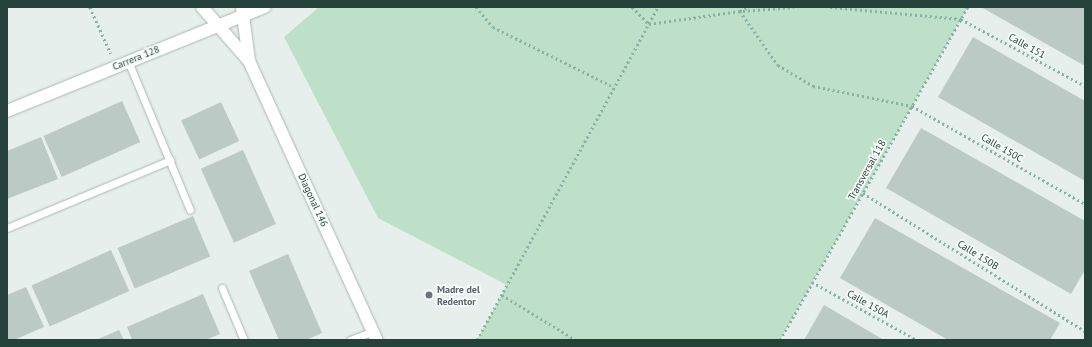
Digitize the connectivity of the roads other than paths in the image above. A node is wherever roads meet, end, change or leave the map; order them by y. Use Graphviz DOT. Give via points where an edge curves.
graph roads {
  1 [pos="202,7"];
  2 [pos="265,7"];
  3 [pos="243,12"];
  4 [pos="218,26"];
  5 [pos="128,61"];
  6 [pos="249,61"];
  7 [pos="7,111"];
  8 [pos="170,160"];
  9 [pos="190,210"];
  10 [pos="7,228"];
  11 [pos="222,288"];
  12 [pos="375,336"];
  13 [pos="244,340"];
  14 [pos="350,340"];
  1 -- 4 [label="street, Diagonal 146"];
  2 -- 3 [label="street, Carrera 128"];
  3 -- 4 [label="street, Carrera 128"];
  3 -- 6 [label="street, Diagonal 146"];
  4 -- 5 [label="street, Carrera 128"];
  4 -- 6 [label="street, Diagonal 146"];
  5 -- 7 [label="street, Carrera 128"];
  5 -- 8 [label="lane"];
  6 -- 12 [label="street, Diagonal 146"];
  8 -- 9 [label="lane"];
  8 -- 10 [label="lane"];
  11 -- 13 [label="lane"];
  12 -- 14 [label="lane"];
}
